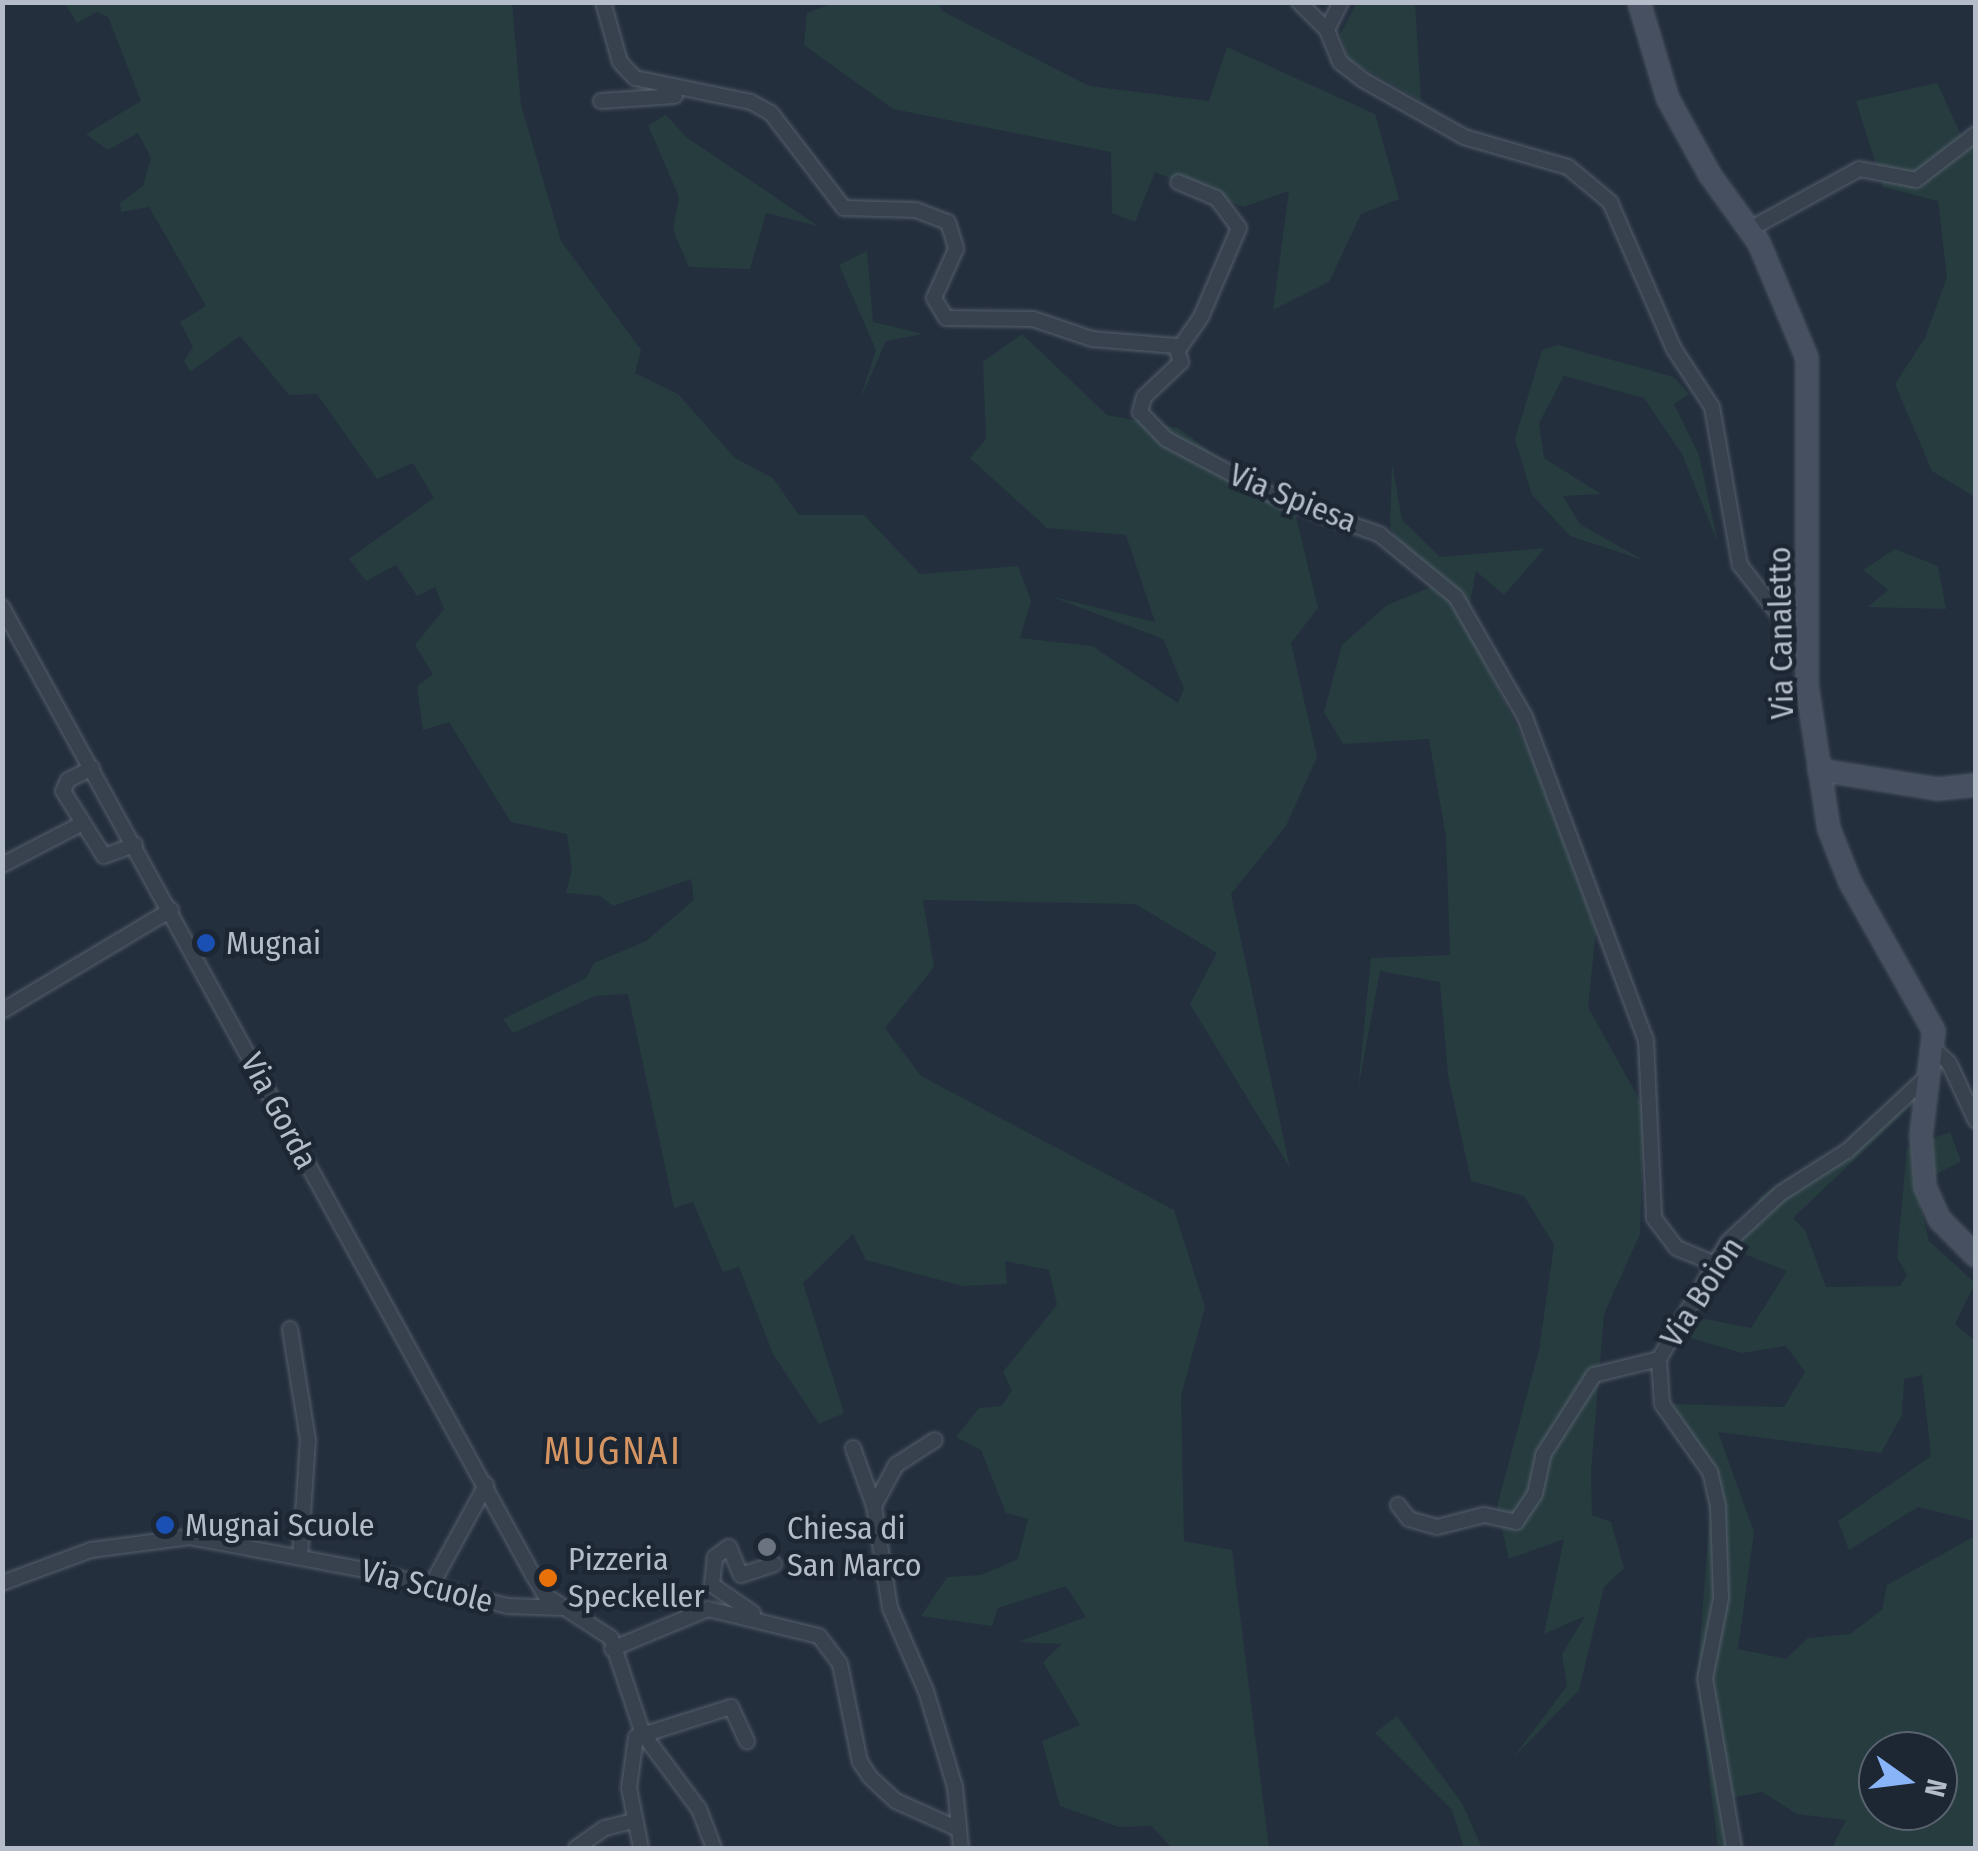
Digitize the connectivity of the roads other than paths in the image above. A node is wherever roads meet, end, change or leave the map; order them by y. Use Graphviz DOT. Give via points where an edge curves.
graph roads {
  1 [pos="602,2"];
  2 [pos="1299,2"];
  3 [pos="1342,2"];
  4 [pos="1639,2"];
  5 [pos="1328,30"];
  6 [pos="691,94"];
  7 [pos="601,101"];
  8 [pos="1976,134"];
  9 [pos="1178,182"];
  10 [pos="1750,229"];
  11 [pos="1178,350"];
  12 [pos="2,608"];
  13 [pos="1807,652"];
  14 [pos="92,768"];
  15 [pos="1819,770"];
  16 [pos="1976,784"];
  17 [pos="82,823"];
  18 [pos="135,845"];
  19 [pos="2,866"];
  20 [pos="171,910"];
  21 [pos="2,1011"];
  22 [pos="1935,1050"];
  23 [pos="1932,1073"];
  24 [pos="1976,1121"];
  25 [pos="1976,1256"];
  26 [pos="1714,1264"];
  27 [pos="290,1329"];
  28 [pos="1659,1359"];
  29 [pos="935,1440"];
  30 [pos="853,1448"];
  31 [pos="486,1485"];
  32 [pos="1398,1505"];
  33 [pos="874,1506"];
  34 [pos="300,1556"];
  35 [pos="774,1564"];
  36 [pos="2,1583"];
  37 [pos="432,1584"];
  38 [pos="562,1608"];
  39 [pos="756,1618"];
  40 [pos="612,1650"];
  41 [pos="644,1734"];
  42 [pos="748,1742"];
  43 [pos="633,1820"];
  44 [pos="956,1828"];
  45 [pos="576,1848"];
  46 [pos="642,1848"];
  47 [pos="714,1848"];
  48 [pos="961,1848"];
  49 [pos="1734,1848"];
  1 -- 6 [label="street" via="620,62 635,78"];
  2 -- 5 [label="street"];
  3 -- 5 [label="street"];
  4 -- 10 [label="street, Via Canaletto" via="1654,61 1686,138"];
  5 -- 13 [label="street" via="1340,62 1419,115 1568,168 1610,202 1674,349 1712,407 1740,565"];
  6 -- 7 [label="street"];
  6 -- 11 [label="street" via="750,102 771,113 844,208 916,210 948,222 956,249 934,298 946,318 1033,319 1092,339 1149,341"];
  8 -- 10 [label="street" via="1916,180 1859,169"];
  9 -- 11 [label="street" via="1216,198 1239,228 1201,317"];
  10 -- 13 [label="street, Via Canaletto" via="1811,376"];
  11 -- 26 [label="street, Via Spiesa" via="1181,362 1144,396 1140,412 1148,422 1204,462 1281,500 1379,534 1456,597 1489,646 1525,717 1646,1040 1654,1218 1677,1248"];
  12 -- 14 [label="street, Via Gorda"];
  13 -- 15 [label="street, Via Canaletto" via="1808,712"];
  14 -- 17 [label="street" via="64,787"];
  14 -- 18 [label="street, Via Gorda"];
  15 -- 16 [label="street" via="1938,789"];
  15 -- 22 [label="street, Via Canaletto" via="1841,864 1925,1010"];
  17 -- 18 [label="street" via="104,856"];
  17 -- 19 [label="street"];
  18 -- 20 [label="street, Via Gorda"];
  20 -- 21 [label="street"];
  20 -- 31 [label="street, Via Gorda"];
  22 -- 23 [label="street, Via Canaletto"];
  22 -- 24 [label="street" via="1949,1063"];
  23 -- 25 [label="street, Via Canaletto" via="1921,1135 1925,1187 1940,1220"];
  23 -- 26 [label="street, Via Boion" via="1847,1151 1780,1193"];
  26 -- 28 [label="street, Via Boion"];
  27 -- 34 [label="street" via="308,1440"];
  28 -- 32 [label="street, Via Boion" via="1594,1375 1543,1456 1535,1494 1516,1522 1484,1515 1437,1527 1409,1518"];
  28 -- 49 [label="street" via="1662,1404 1710,1472 1718,1506 1722,1598 1705,1679"];
  29 -- 33 [label="street" via="896,1465"];
  30 -- 33 [label="street"];
  31 -- 37 [label="street"];
  31 -- 38 [label="street, Via Gorda" via="544,1595"];
  33 -- 44 [label="street" via="882,1578 955,1787"];
  34 -- 36 [label="street, Via Scuole" via="161,1537 91,1550"];
  34 -- 37 [label="street, Via Scuole"];
  35 -- 39 [label="street" via="741,1575 729,1547 712,1566 718,1593"];
  37 -- 38 [label="street, Via Scuole" via="507,1606"];
  38 -- 40 [label="street" via="611,1638"];
  39 -- 40 [label="street" via="708,1609"];
  39 -- 44 [label="street" via="818,1636 840,1664 860,1762 870,1777 896,1801"];
  40 -- 41 [label="street"];
  41 -- 42 [label="street" via="731,1707"];
  41 -- 43 [label="street" via="633,1750"];
  41 -- 47 [label="street" via="699,1808"];
  43 -- 45 [label="street" via="605,1828"];
  43 -- 46 [label="street"];
  44 -- 48 [label="street"];
}
